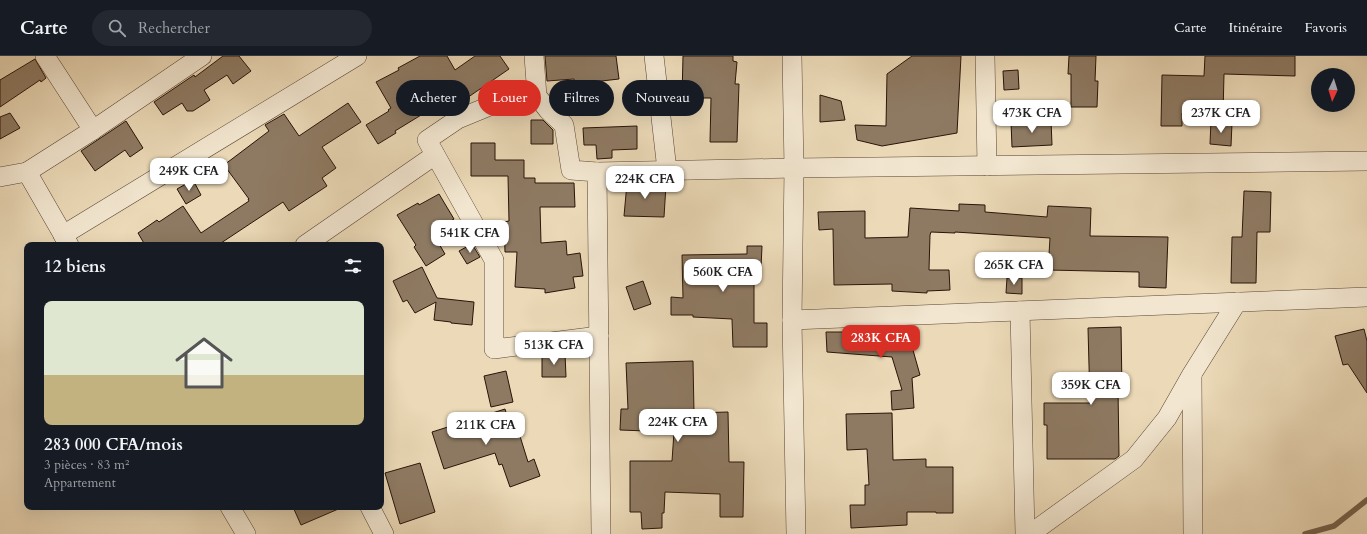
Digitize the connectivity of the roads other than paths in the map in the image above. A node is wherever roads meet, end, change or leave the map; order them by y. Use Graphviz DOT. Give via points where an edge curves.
graph roads {
  1 [pos="45,56"];
  2 [pos="202,56"];
  3 [pos="357,56"];
  4 [pos="534,56"];
  5 [pos="654,56"];
  6 [pos="792,56"];
  7 [pos="985,56"];
  8 [pos="536,80"];
  9 [pos="541,101"];
  10 [pos="478,110"];
  11 [pos="93,130"];
  12 [pos="435,155"];
  13 [pos="1367,161"];
  14 [pos="987,166"];
  15 [pos="794,168"];
  16 [pos="667,170"];
  17 [pos="26,172"];
  18 [pos="597,172"];
  19 [pos="0,177"];
  20 [pos="66,240"];
  21 [pos="309,242"];
  22 [pos="1367,297"];
  23 [pos="1237,302"];
  24 [pos="1020,312"];
  25 [pos="792,320"];
  26 [pos="599,336"];
  27 [pos="1192,374"];
  28 [pos="232,510"];
  29 [pos="372,510"];
  30 [pos="246,534"];
  31 [pos="384,534"];
  32 [pos="601,534"];
  33 [pos="796,534"];
  34 [pos="1025,534"];
  35 [pos="1030,534"];
  36 [pos="1193,534"];
  1 -- 11 [label="street"];
  2 -- 11 [label="street"];
  3 -- 20 [label="street"];
  4 -- 8 [label="street"];
  5 -- 16 [label="street"];
  6 -- 15 [label="street"];
  7 -- 14 [label="street"];
  9 -- 18 [label="street" via="564,125 571,170"];
  10 -- 12 [label="street" via="458,118 427,140"];
  11 -- 17 [label="street"];
  12 -- 21 [label="street"];
  12 -- 26 [label="street" via="494,260 494,349"];
  13 -- 14 [label="street"];
  14 -- 15 [label="street"];
  15 -- 16 [label="street"];
  15 -- 25 [label="street"];
  16 -- 18 [label="street"];
  17 -- 19 [label="street"];
  17 -- 20 [label="street"];
  18 -- 26 [label="street"];
  22 -- 23 [label="street"];
  23 -- 24 [label="street"];
  23 -- 27 [label="street"];
  24 -- 25 [label="street"];
  24 -- 34 [label="street"];
  25 -- 33 [label="street"];
  26 -- 32 [label="street"];
  27 -- 35 [label="street" via="1167,418 1134,459"];
  27 -- 36 [label="street"];
  28 -- 30 [label="street"];
  29 -- 31 [label="street"];
}
